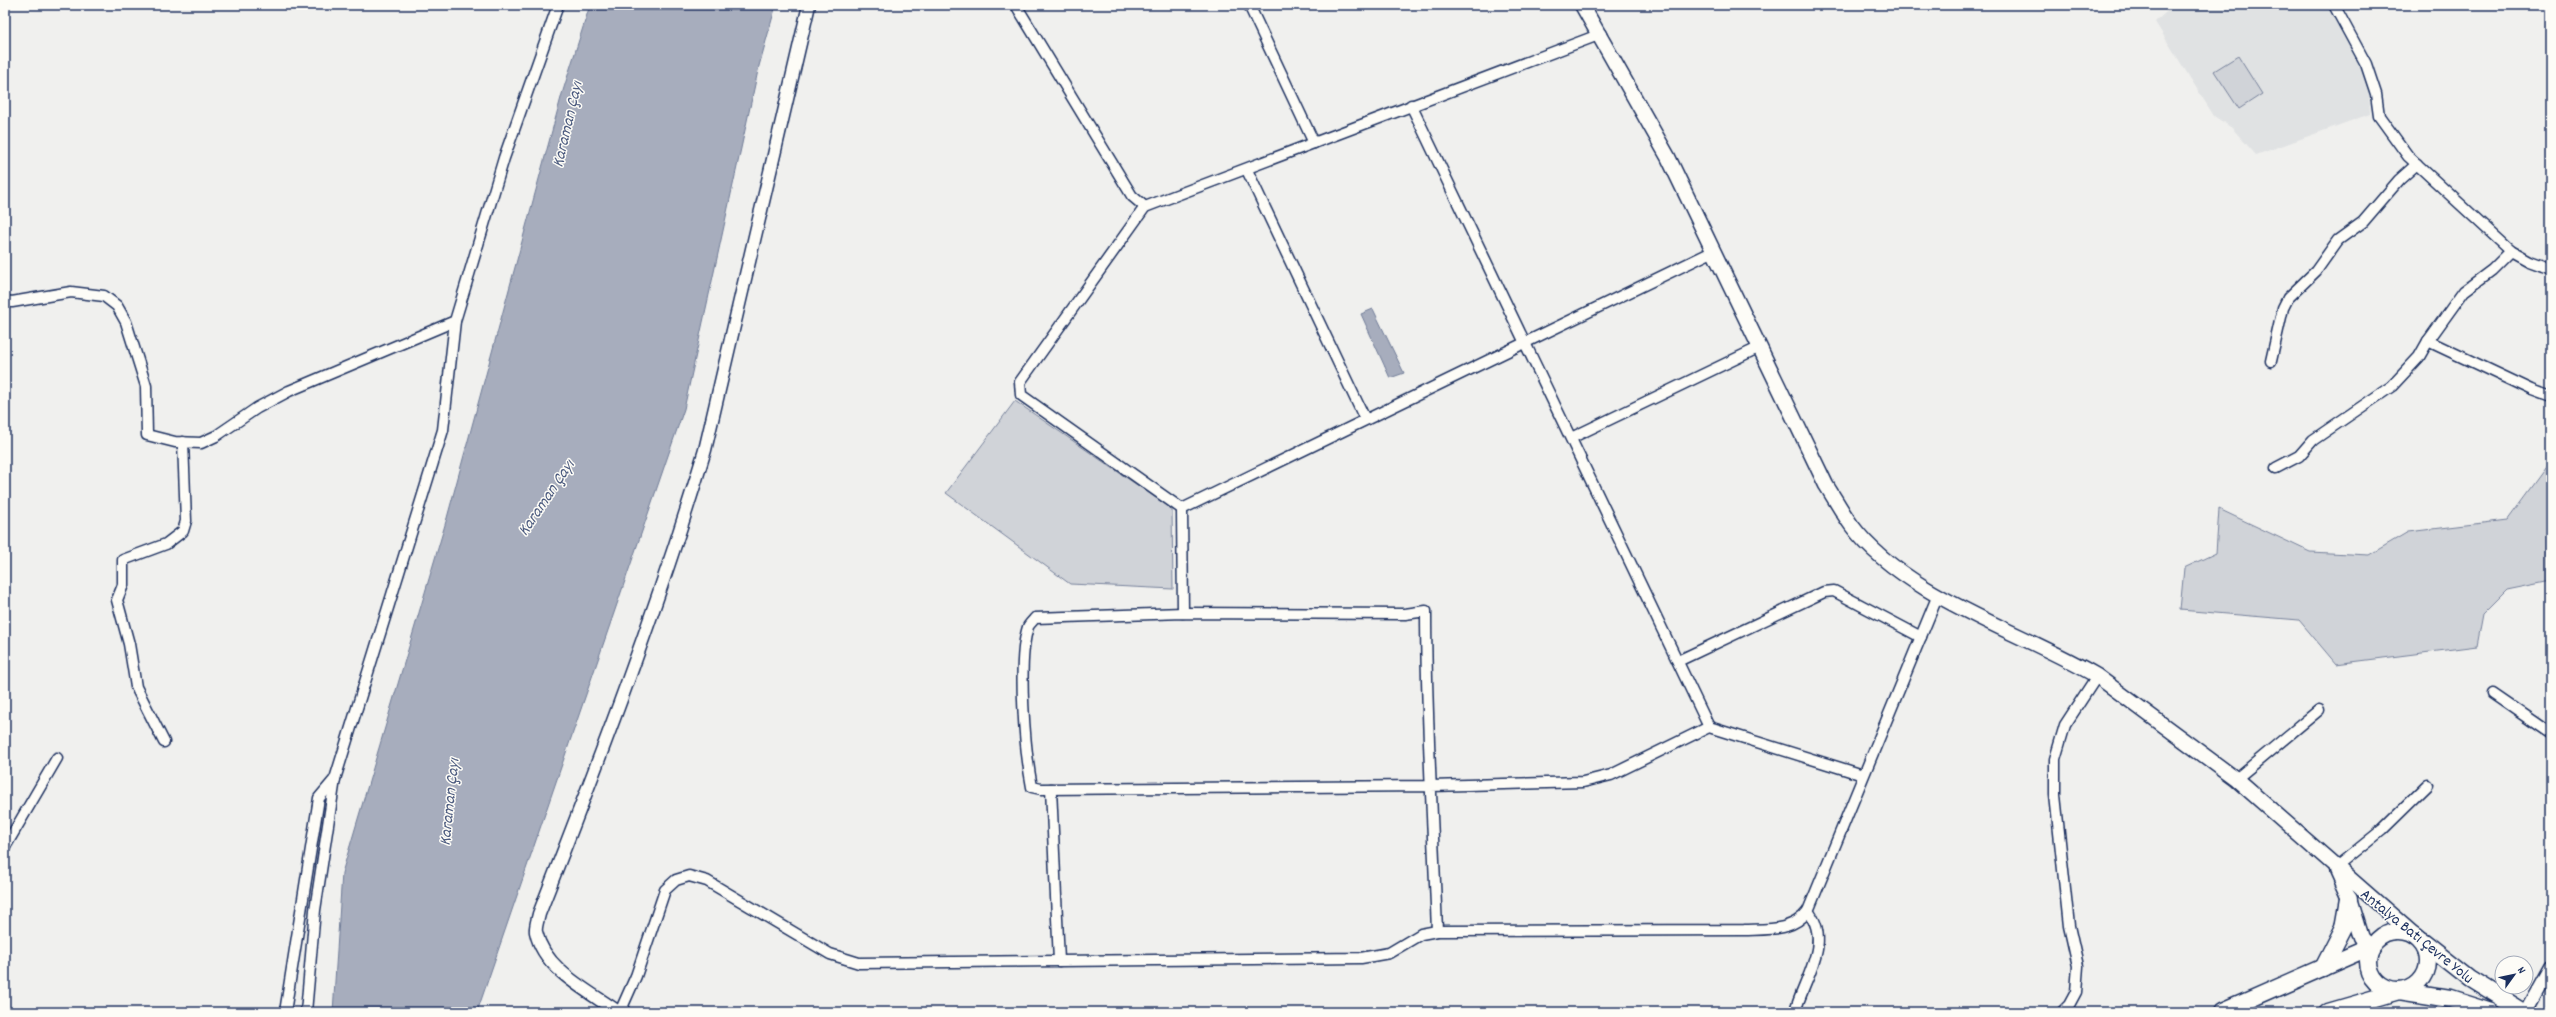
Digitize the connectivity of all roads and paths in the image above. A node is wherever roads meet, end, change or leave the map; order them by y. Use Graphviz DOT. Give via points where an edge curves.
graph roads {
  1 [pos="558,5"];
  2 [pos="809,5"];
  3 [pos="1016,5"];
  4 [pos="1249,5"];
  5 [pos="1582,5"];
  6 [pos="2334,5"];
  7 [pos="1601,34"];
  8 [pos="1411,105"];
  9 [pos="1314,143"];
  10 [pos="2417,164"];
  11 [pos="1247,170"];
  12 [pos="1145,206"];
  13 [pos="1714,251"];
  14 [pos="2511,251"];
  15 [pos="2551,269"];
  16 [pos="5,301"];
  17 [pos="455,321"];
  18 [pos="2428,341"];
  19 [pos="1525,342"];
  20 [pos="1760,347"];
  21 [pos="2271,361"];
  22 [pos="2551,397"];
  23 [pos="1365,419"];
  24 [pos="1571,438"];
  25 [pos="183,442"];
  26 [pos="2276,468"];
  27 [pos="1182,509"];
  28 [pos="1938,595"];
  29 [pos="1183,613"];
  30 [pos="1921,637"];
  31 [pos="1678,660"];
  32 [pos="2097,676"];
  33 [pos="2493,694"];
  34 [pos="2319,710"];
  35 [pos="1709,727"];
  36 [pos="2551,734"];
  37 [pos="164,742"];
  38 [pos="57,758"];
  39 [pos="1863,775"];
  40 [pos="2236,778"];
  41 [pos="335,779"];
  42 [pos="2428,785"];
  43 [pos="1431,786"];
  44 [pos="1051,789"];
  45 [pos="5,847"];
  46 [pos="2335,868"];
  47 [pos="2349,899"];
  48 [pos="1808,911"];
  49 [pos="1437,930"];
  50 [pos="2420,940"];
  51 [pos="2370,947"];
  52 [pos="1059,962"];
  53 [pos="2551,967"];
  54 [pos="2323,968"];
  55 [pos="2399,991"];
  56 [pos="2490,1011"];
  57 [pos="285,1012"];
  58 [pos="306,1012"];
  59 [pos="619,1012"];
  60 [pos="1795,1012"];
  61 [pos="2062,1012"];
  62 [pos="2222,1012"];
  63 [pos="2327,1012"];
  64 [pos="2524,1012"];
  1 -- 17 [label="street" via="504,158"];
  2 -- 59 [label="street" via="705,450 688,507 591,782 539,914 536,931 544,952 557,968"];
  3 -- 12 [label="street" via="1132,196"];
  4 -- 9 [label="street"];
  5 -- 7 [label="main road, Antalya Batı Çevre Yolu"];
  6 -- 10 [label="street" via="2366,64 2376,94 2379,116"];
  7 -- 8 [label="street"];
  7 -- 13 [label="main road, Antalya Batı Çevre Yolu" via="1668,157"];
  8 -- 9 [label="street"];
  8 -- 19 [label="street"];
  9 -- 11 [label="street"];
  10 -- 14 [label="street"];
  10 -- 21 [label="street" via="2399,180 2363,222 2338,240 2316,271 2288,298 2283,308"];
  11 -- 12 [label="street"];
  11 -- 23 [label="street"];
  12 -- 27 [label="street" via="1020,382 1021,395"];
  13 -- 19 [label="street"];
  13 -- 20 [label="main road, Antalya Batı Çevre Yolu"];
  14 -- 15 [label="street"];
  14 -- 18 [label="street" via="2492,270 2464,291"];
  16 -- 25 [label="street" via="71,292 104,296 117,306 126,322 146,386 147,435"];
  17 -- 25 [label="street" via="289,391 201,443"];
  17 -- 41 [label="street" via="443,430"];
  18 -- 22 [label="street"];
  18 -- 26 [label="street" via="2418,357 2392,386 2313,440 2299,456"];
  19 -- 23 [label="street"];
  19 -- 24 [label="street"];
  20 -- 24 [label="street"];
  20 -- 28 [label="main road, Antalya Batı Çevre Yolu" via="1826,485 1853,527 1878,554"];
  23 -- 27 [label="street"];
  24 -- 31 [label="street"];
  25 -- 37 [label="street" via="186,521 183,531 166,544 123,560 123,585 117,600 129,644 136,687"];
  27 -- 29 [label="street"];
  28 -- 30 [label="street"];
  28 -- 32 [label="main road, Antalya Batı Çevre Yolu" via="2074,662"];
  29 -- 43 [label="street" via="1405,614 1426,611"];
  29 -- 44 [label="street" via="1035,618 1028,626 1023,662 1028,764 1032,787"];
  30 -- 31 [label="street" via="1834,591 1824,592"];
  30 -- 39 [label="street"];
  31 -- 35 [label="street"];
  32 -- 40 [label="main road, Antalya Batı Çevre Yolu"];
  32 -- 61 [label="street" via="2065,725 2055,759 2055,795 2069,926 2078,966 2076,992"];
  33 -- 36 [label="street"];
  34 -- 40 [label="street"];
  35 -- 39 [label="street"];
  35 -- 43 [label="street" via="1611,775 1583,782"];
  38 -- 45 [label="street"];
  39 -- 48 [label="street"];
  40 -- 46 [label="main road, Antalya Batı Çevre Yolu"];
  41 -- 57 [label="street" via="319,798"];
  41 -- 58 [label="street" via="315,910"];
  42 -- 46 [label="street" via="2382,830"];
  43 -- 44 [label="street"];
  43 -- 49 [label="street"];
  44 -- 52 [label="street"];
  46 -- 47 [label="main road"];
  46 -- 50 [label="main road, Antalya Batı Çevre Yolu"];
  47 -- 51 [label="main road" via="2361,938"];
  47 -- 54 [label="highway" via="2344,927"];
  48 -- 49 [label="street" via="1794,924 1774,929"];
  48 -- 60 [label="street" via="1819,932 1819,945"];
  49 -- 52 [label="street" via="1421,934 1389,953 1361,958"];
  50 -- 51 [label="highway" via="2412,934 2396,930 2382,934"];
  50 -- 55 [label="highway" via="2428,957 2427,969 2415,986"];
  50 -- 64 [label="highway, Antalya Batı Çevre Yolu" via="2470,979"];
  51 -- 54 [label="highway"];
  51 -- 55 [label="highway" via="2368,967 2374,980 2385,988"];
  52 -- 59 [label="street" via="859,963 830,954 707,881 690,876 676,880 665,890 636,976"];
  53 -- 64 [label="street"];
  54 -- 62 [label="highway"];
  55 -- 56 [label="highway, Antalya Batı Çevre Yolu" via="2434,996"];
  55 -- 63 [label="highway, Antalya Batı Çevre Yolu"];
}
